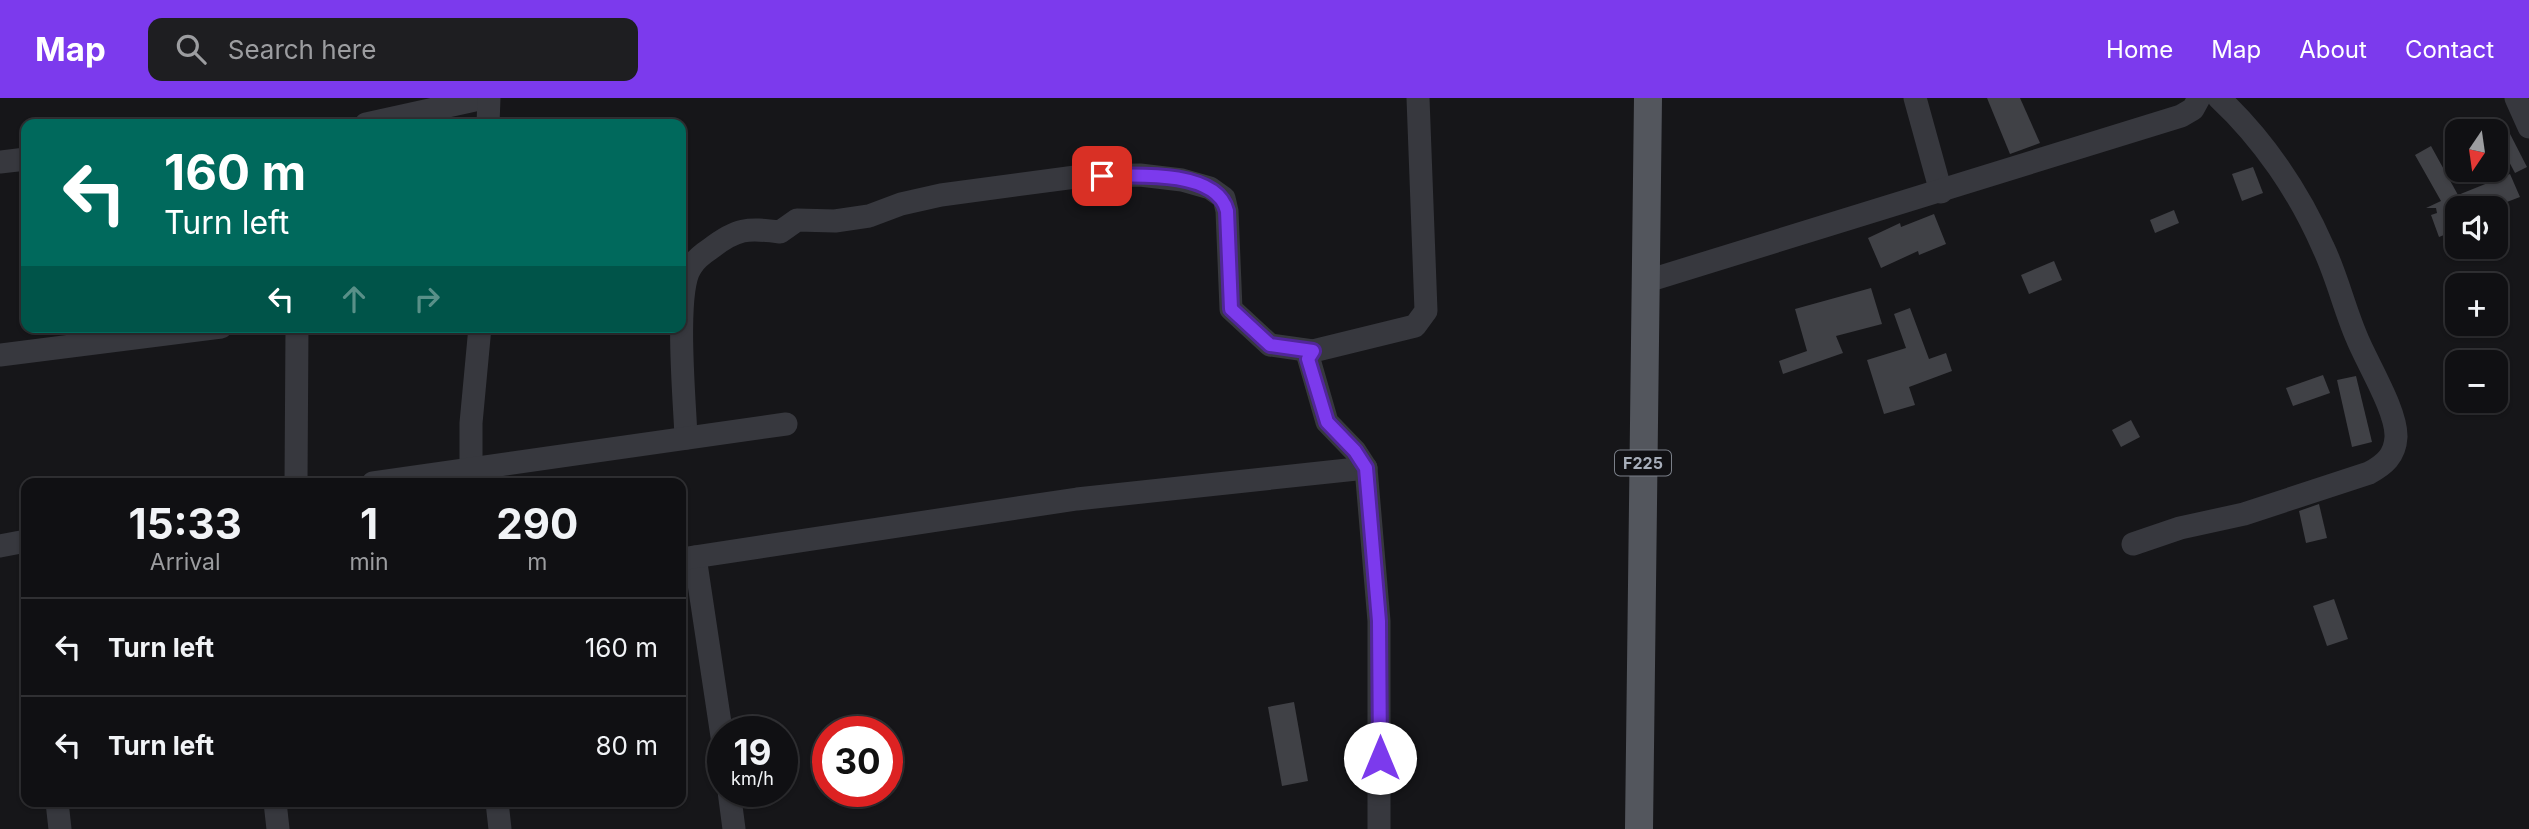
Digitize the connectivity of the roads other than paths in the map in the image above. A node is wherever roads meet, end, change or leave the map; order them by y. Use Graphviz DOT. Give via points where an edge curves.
graph roads {
  1 [pos="487,98"];
  2 [pos="1418,98"];
  3 [pos="1648,98"];
  4 [pos="1915,98"];
  5 [pos="2199,98"];
  6 [pos="2220,98"];
  7 [pos="2516,98"];
  8 [pos="389,119"];
  9 [pos="488,119"];
  10 [pos="2529,127"];
  11 [pos="21,160"];
  12 [pos="0,162"];
  13 [pos="1941,192"];
  14 [pos="1644,282"];
  15 [pos="686,284"];
  16 [pos="174,333"];
  17 [pos="297,333"];
  18 [pos="479,333"];
  19 [pos="683,333"];
  20 [pos="1313,351"];
  21 [pos="0,355"];
  22 [pos="786,424"];
  23 [pos="686,438"];
  24 [pos="1366,468"];
  25 [pos="471,475"];
  26 [pos="296,478"];
  27 [pos="434,478"];
  28 [pos="21,542"];
  29 [pos="2133,544"];
  30 [pos="0,546"];
  31 [pos="688,558"];
  32 [pos="718,716"];
  33 [pos="58,807"];
  34 [pos="276,807"];
  35 [pos="498,807"];
  36 [pos="731,807"];
  37 [pos="60,829"];
  38 [pos="278,829"];
  39 [pos="500,829"];
  40 [pos="734,829"];
  41 [pos="1379,829"];
  42 [pos="1639,829"];
  1 -- 8 [label="street"];
  1 -- 9 [label="street"];
  2 -- 20 [label="street" via="1426,310 1415,326"];
  3 -- 14 [label="main road, F225"];
  4 -- 13 [label="street"];
  5 -- 13 [label="street" via="2193,109 2181,116"];
  6 -- 29 [label="street" via="2267,150 2324,247 2356,337 2395,422 2396,439 2384,465 2369,474"];
  7 -- 10 [label="street"];
  11 -- 12 [label="street"];
  13 -- 14 [label="street"];
  14 -- 42 [label="main road, F225"];
  15 -- 20 [label="street" via="690,268 731,233 780,232 797,220 869,216 941,195 1094,176 1151,176 1210,188 1224,198 1231,309 1270,345"];
  16 -- 21 [label="street"];
  17 -- 26 [label="street"];
  18 -- 25 [label="street"];
  19 -- 23 [label="street"];
  20 -- 24 [label="street" via="1308,359 1327,422"];
  22 -- 23 [label="street"];
  23 -- 25 [label="street"];
  24 -- 31 [label="street" via="1077,499"];
  24 -- 41 [label="street" via="1379,621"];
  25 -- 27 [label="street"];
  28 -- 30 [label="street"];
  31 -- 32 [label="street"];
  33 -- 37 [label="street"];
  34 -- 38 [label="street"];
  35 -- 39 [label="street"];
  36 -- 40 [label="street"];
}
